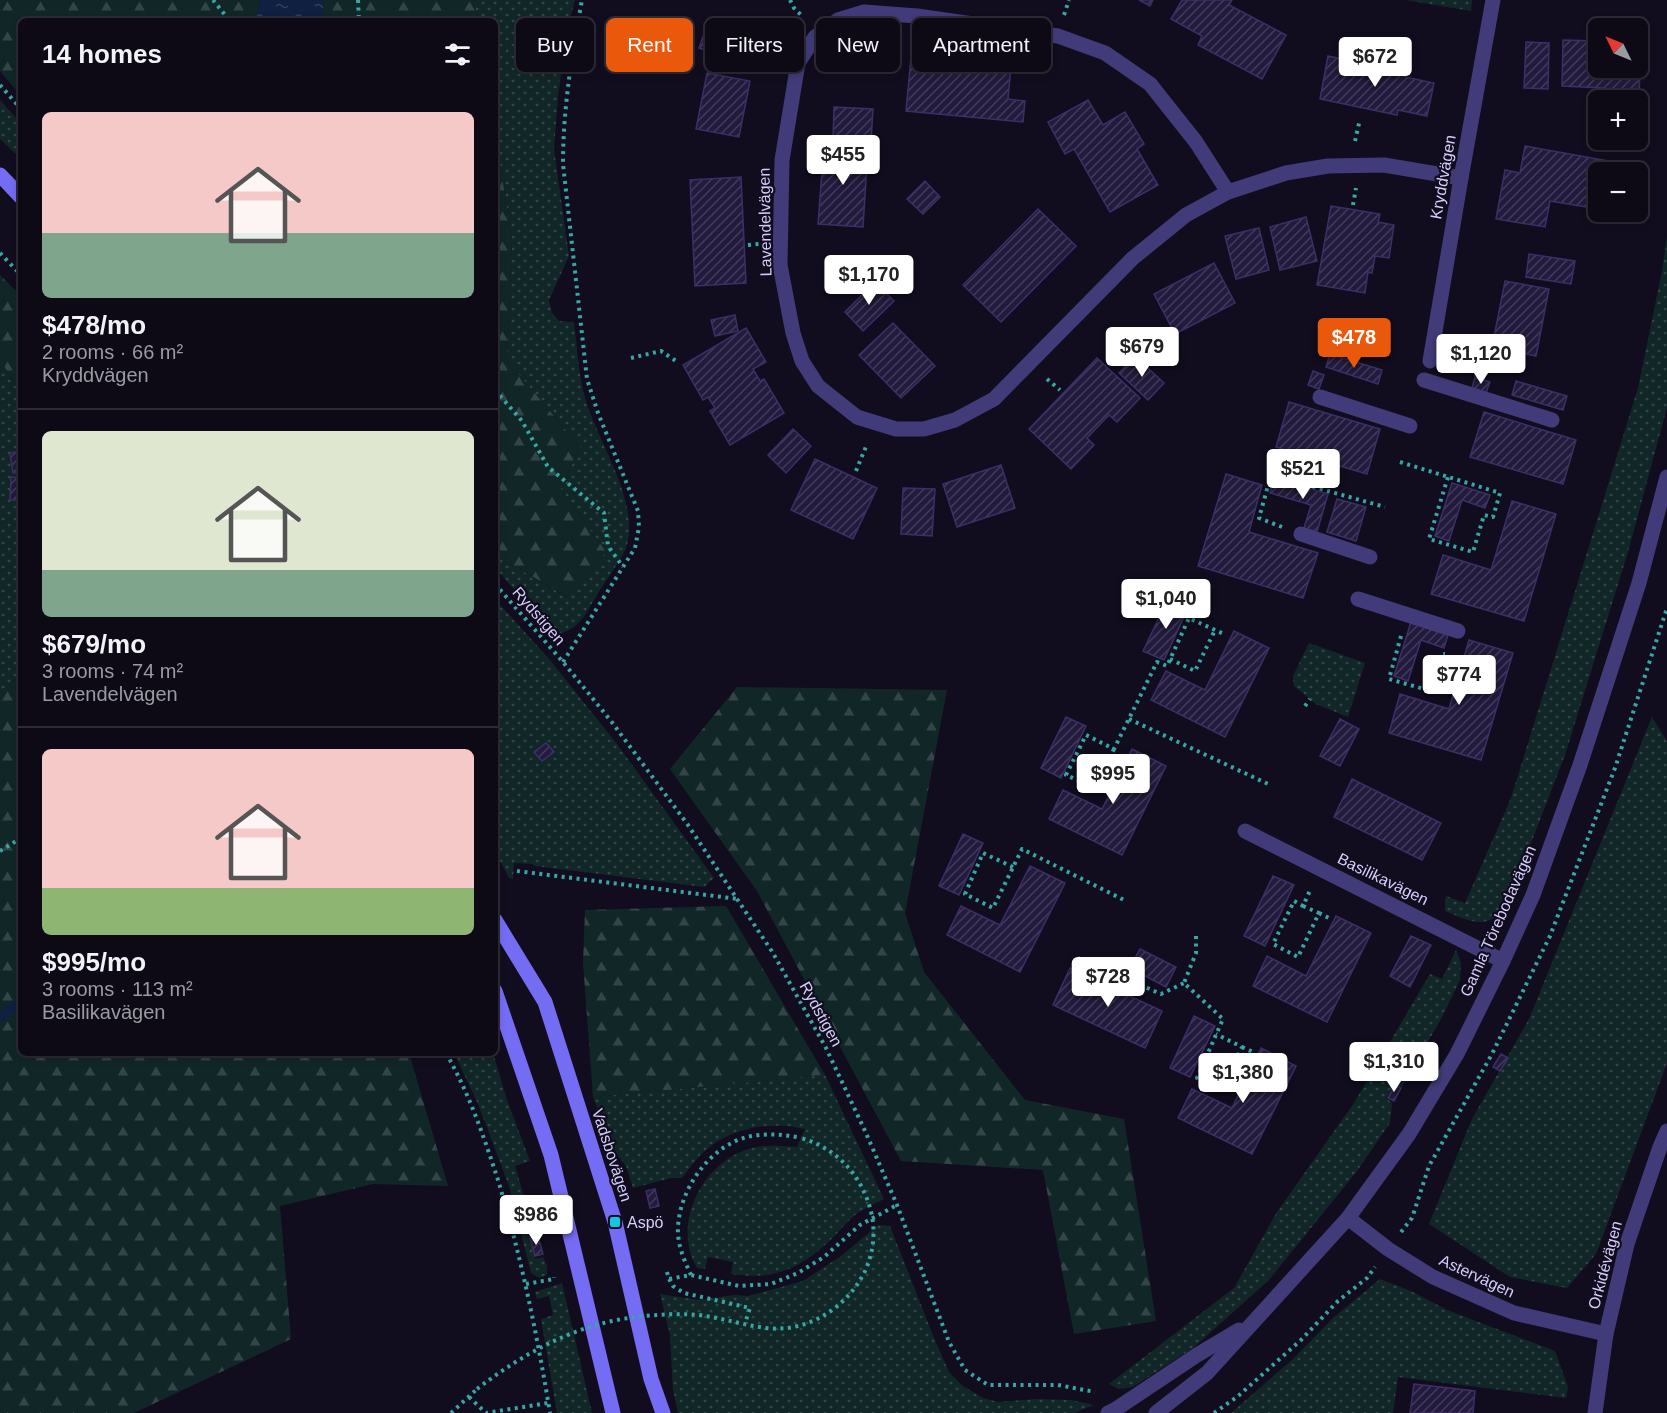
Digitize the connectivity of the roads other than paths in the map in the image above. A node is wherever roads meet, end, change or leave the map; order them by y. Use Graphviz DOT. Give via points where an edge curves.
graph roads {
  1 [pos="1493,0"];
  2 [pos="0,175"];
  3 [pos="1461,178"];
  4 [pos="1228,192"];
  5 [pos="18,194"];
  6 [pos="1430,361"];
  7 [pos="1424,380"];
  8 [pos="1320,397"];
  9 [pos="1552,420"];
  10 [pos="1410,426"];
  11 [pos="1667,477"];
  12 [pos="1301,534"];
  13 [pos="1370,557"];
  14 [pos="1358,599"];
  15 [pos="1458,631"];
  16 [pos="1245,831"];
  17 [pos="498,925"];
  18 [pos="1503,961"];
  19 [pos="498,1000"];
  20 [pos="1667,1131"];
  21 [pos="1348,1218"];
  22 [pos="1252,1323"];
  23 [pos="1606,1334"];
  24 [pos="613,1413"];
  25 [pos="663,1413"];
  26 [pos="1108,1413"];
  27 [pos="1156,1413"];
  28 [pos="1595,1413"];
  1 -- 3 [label="street, Kryddvägen"];
  2 -- 5 [label="main road"];
  3 -- 4 [label="street, Lavendelvägen" via="1384,165 1328,166 1286,173"];
  3 -- 6 [label="street, Kryddvägen"];
  4 -- 4 [label="street, Lavendelvägen" via="1196,142 1150,84 1105,53 1059,36 917,16 864,12 838,21 815,37 798,63 782,160 780,265 792,333 802,361 818,386 857,417 896,429 924,429 955,420 994,399 1133,258 1186,215"];
  7 -- 9 [label="street"];
  8 -- 10 [label="street"];
  11 -- 18 [label="street, Gamla Törebodavägen" via="1639,583 1581,765 1533,895"];
  12 -- 13 [label="street"];
  14 -- 15 [label="street"];
  16 -- 18 [label="street, Basilikavägen"];
  17 -- 25 [label="main road, Vadsbovägen" via="545,1002 615,1222 651,1379"];
  18 -- 21 [label="street, Gamla Törebodavägen" via="1430,1100"];
  19 -- 24 [label="main road" via="552,1155"];
  20 -- 23 [label="street, Orkidévägen" via="1627,1244"];
  21 -- 22 [label="street, Gamla Törebodavägen"];
  21 -- 23 [label="street, Astervägen" via="1433,1277 1514,1313"];
  22 -- 26 [label="street, Gamla Törebodavägen"];
  22 -- 27 [label="street, Gamla Törebodavägen" via="1207,1373"];
  23 -- 28 [label="street, Orkidévägen"];
}
